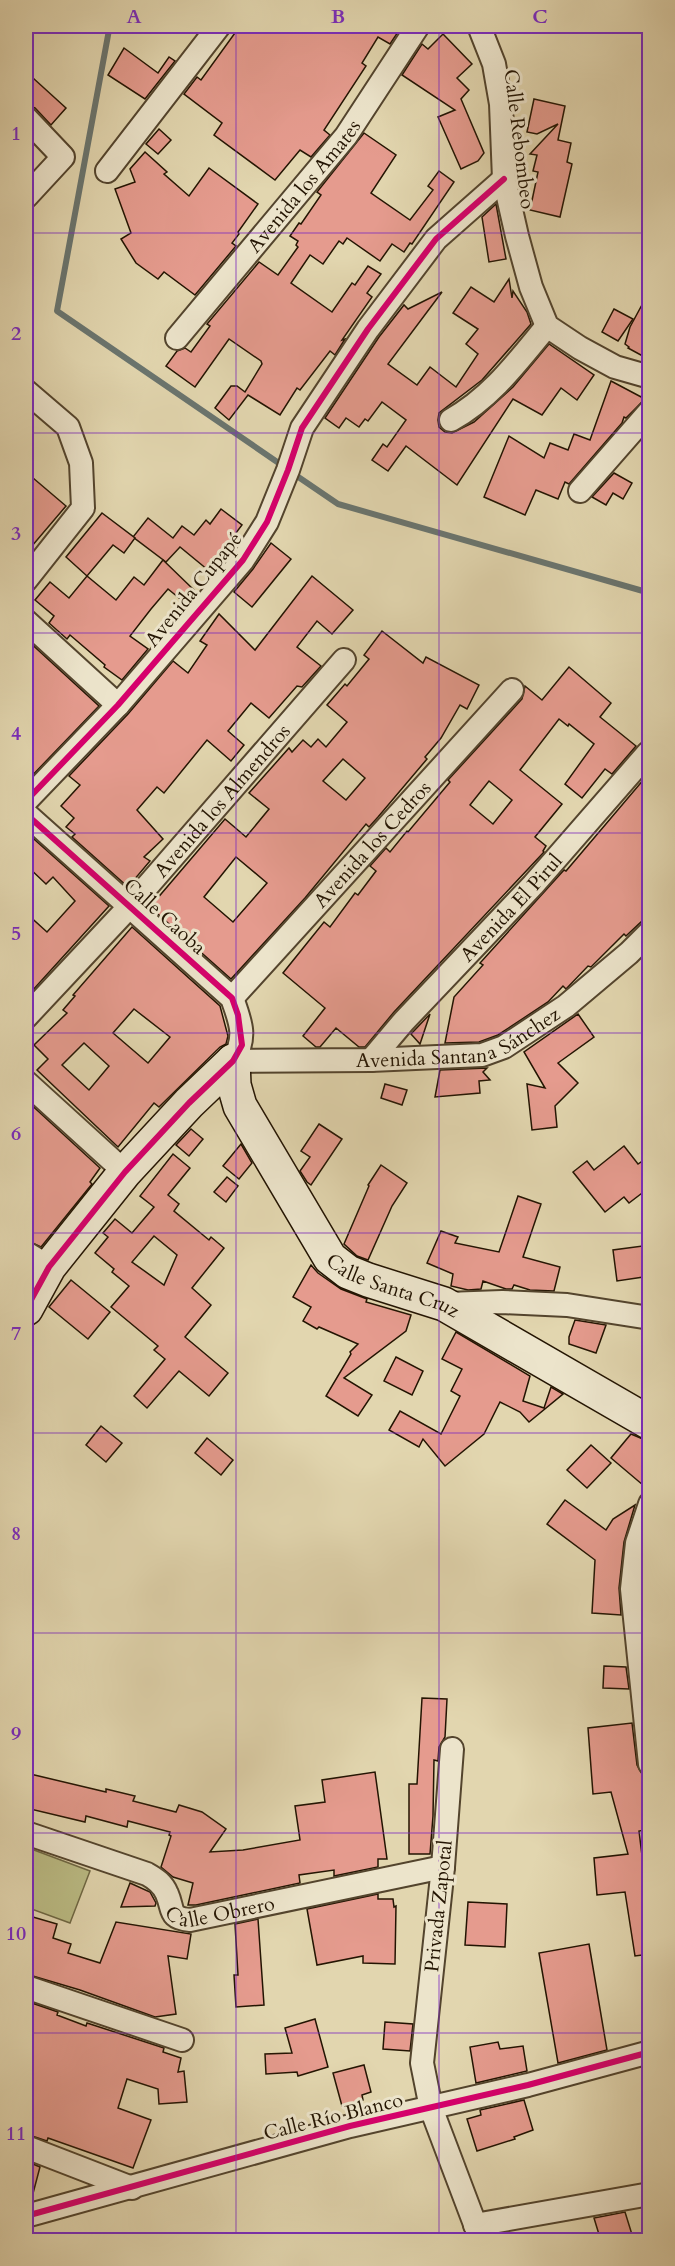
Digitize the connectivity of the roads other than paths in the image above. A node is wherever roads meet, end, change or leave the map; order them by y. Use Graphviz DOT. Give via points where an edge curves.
graph roads {
  1 [pos="219,26"];
  2 [pos="418,26"];
  3 [pos="479,26"];
  4 [pos="26,118"];
  5 [pos="107,171"];
  6 [pos="504,179"];
  7 [pos="26,197"];
  8 [pos="547,326"];
  9 [pos="177,338"];
  10 [pos="650,377"];
  11 [pos="26,391"];
  12 [pos="650,411"];
  13 [pos="451,420"];
  14 [pos="580,491"];
  15 [pos="26,580"];
  16 [pos="26,621"];
  17 [pos="344,660"];
  18 [pos="512,690"];
  19 [pos="118,705"];
  20 [pos="648,753"];
  21 [pos="26,801"];
  22 [pos="26,814"];
  23 [pos="130,906"];
  24 [pos="650,932"];
  25 [pos="232,998"];
  26 [pos="26,1017"];
  27 [pos="372,1060"];
  28 [pos="233,1061"];
  29 [pos="26,1082"];
  30 [pos="125,1172"];
  31 [pos="37,1260"];
  32 [pos="444,1304"];
  33 [pos="26,1309"];
  34 [pos="650,1318"];
  35 [pos="650,1423"];
  36 [pos="650,1504"];
  37 [pos="452,1749"];
  38 [pos="650,1764"];
  39 [pos="26,1833"];
  40 [pos="443,1867"];
  41 [pos="26,1987"];
  42 [pos="182,2040"];
  43 [pos="650,2052"];
  44 [pos="431,2108"];
  45 [pos="26,2147"];
  46 [pos="132,2188"];
  47 [pos="650,2194"];
  48 [pos="26,2216"];
  49 [pos="478,2233"];
  1 -- 5 [label="street"];
  2 -- 9 [label="street, Avenida los Amates" via="346,136"];
  3 -- 6 [label="street, Calle Rebombeo" via="494,64 501,104"];
  4 -- 7 [label="street" via="63,157"];
  6 -- 8 [label="street, Calle Rebombeo" via="531,286"];
  6 -- 19 [label="street, Avenida Cupapé" via="436,239 368,329 302,429 267,522 243,560"];
  8 -- 10 [label="street" via="615,367"];
  8 -- 13 [label="street" via="499,385"];
  11 -- 15 [label="street" via="68,427 81,463 83,508"];
  12 -- 14 [label="street"];
  16 -- 19 [label="street"];
  17 -- 23 [label="street, Avenida los Almendros"];
  18 -- 25 [label="street, Avenida los Cedros"];
  19 -- 21 [label="street, Avenida Cupapé"];
  20 -- 27 [label="street, Avenida El Pirul"];
  22 -- 23 [label="street, Calle Caoba"];
  23 -- 25 [label="street, Calle Caoba"];
  23 -- 26 [label="street, Avenida los Almendros"];
  24 -- 27 [label="street, Avenida Santana Sánchez" via="566,1006 504,1047 482,1055"];
  25 -- 28 [label="street" via="242,1046"];
  27 -- 28 [label="street, Avenida Santana Sánchez"];
  28 -- 30 [label="street"];
  28 -- 32 [label="street, Calle Santa Cruz" via="240,1106 330,1258 348,1272"];
  29 -- 30 [label="street"];
  30 -- 31 [label="street"];
  31 -- 33 [label="street"];
  32 -- 34 [label="street" via="567,1305"];
  32 -- 35 [label="street, Calle Santa Cruz"];
  36 -- 38 [label="street" via="638,1543 632,1589"];
  37 -- 40 [label="street, Privada Zapotal"];
  39 -- 40 [label="street, Calle Obrero" via="147,1874 164,1887 172,1912 179,1919 190,1920"];
  40 -- 44 [label="street, Privada Zapotal" via="422,2063"];
  41 -- 42 [label="street"];
  43 -- 44 [label="street, Calle Río Blanco"];
  44 -- 46 [label="street, Calle Río Blanco" via="350,2126"];
  44 -- 49 [label="street, Privada Zapotal"];
  45 -- 46 [label="street"];
  46 -- 48 [label="street, Calle Río Blanco"];
  47 -- 49 [label="street"];
}
